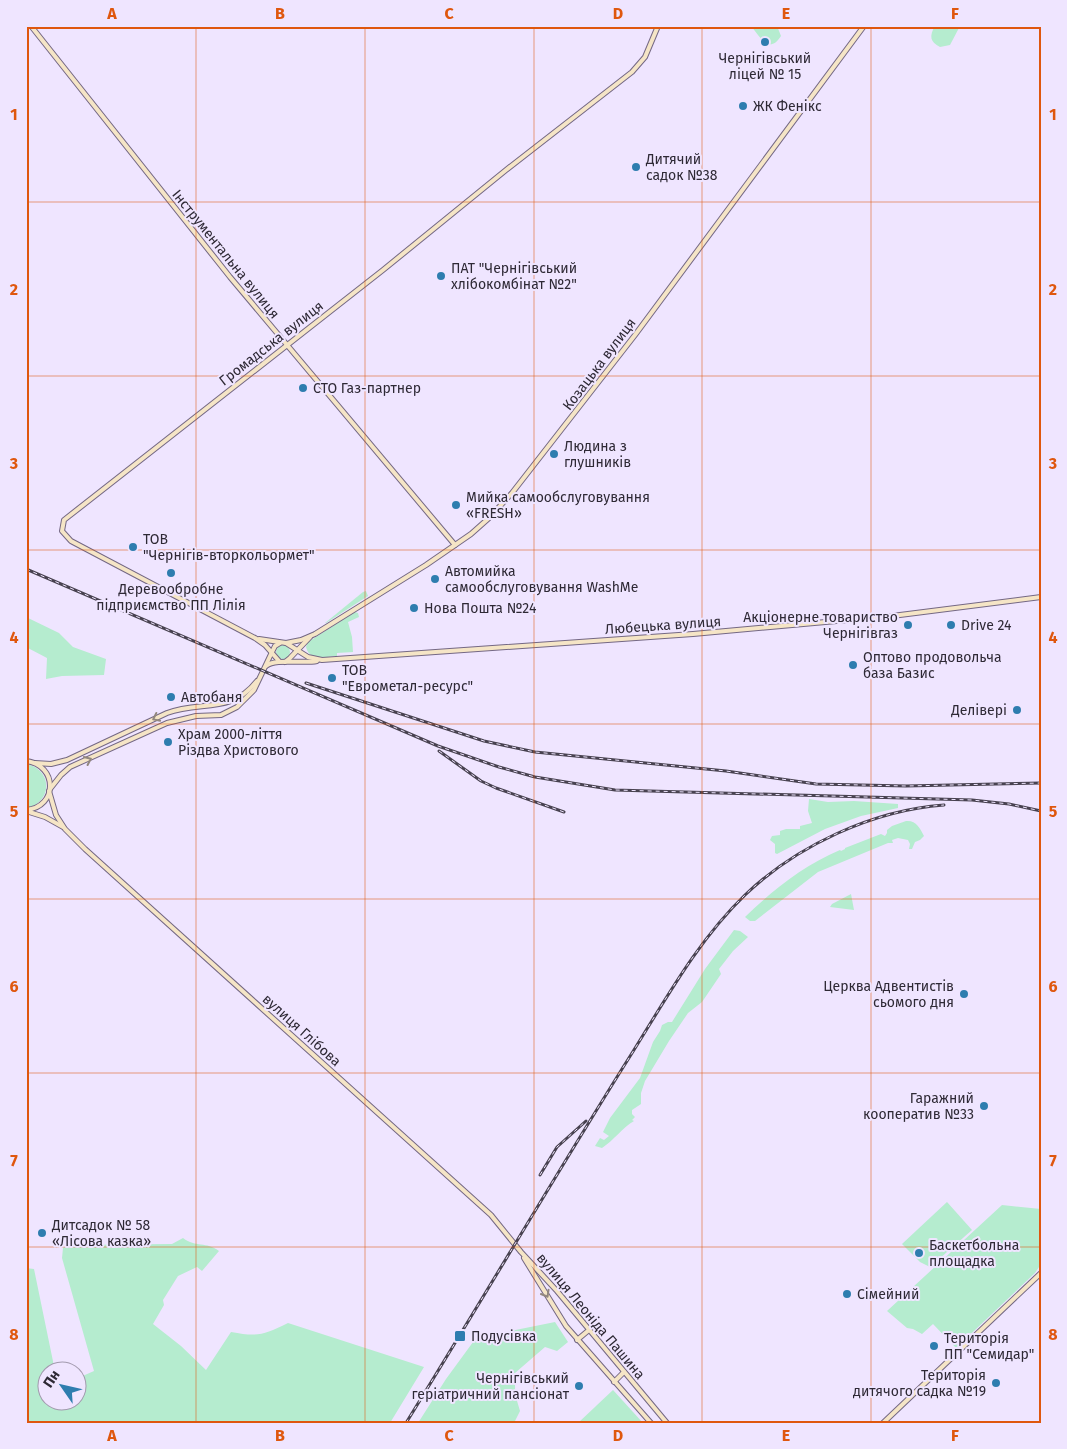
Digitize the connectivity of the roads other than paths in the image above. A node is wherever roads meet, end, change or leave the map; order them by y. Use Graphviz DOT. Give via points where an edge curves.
graph roads {
  1 [pos="31,26"];
  2 [pos="658,26"];
  3 [pos="864,26"];
  4 [pos="286,344"];
  5 [pos="455,545"];
  6 [pos="1041,597"];
  7 [pos="312,636"];
  8 [pos="255,638"];
  9 [pos="306,641"];
  10 [pos="280,643"];
  11 [pos="287,644"];
  12 [pos="267,647"];
  13 [pos="298,650"];
  14 [pos="273,652"];
  15 [pos="308,657"];
  16 [pos="290,658"];
  17 [pos="267,660"];
  18 [pos="322,660"];
  19 [pos="281,662"];
  20 [pos="265,666"];
  21 [pos="261,675"];
  22 [pos="26,761"];
  23 [pos="35,763"];
  24 [pos="50,790"];
  25 [pos="26,811"];
  26 [pos="65,829"];
  27 [pos="521,1252"];
  28 [pos="1041,1272"];
  29 [pos="589,1330"];
  30 [pos="577,1340"];
  31 [pos="624,1372"];
  32 [pos="614,1382"];
  33 [pos="650,1423"];
  34 [pos="666,1423"];
  35 [pos="883,1423"];
  1 -- 4 [label="main road, Інструментальна вулиця"];
  2 -- 4 [label="main road, Громадська вулиця" via="645,57 632,72"];
  3 -- 5 [label="main road, Козацька вулиця" via="646,321 535,464 489,518"];
  4 -- 5 [label="main road, Інструментальна вулиця"];
  4 -- 8 [label="main road, Громадська вулиця" via="92,496 62,525 64,535 71,541"];
  5 -- 7 [label="main road, Козацька вулиця"];
  6 -- 18 [label="main road, Любецька вулиця" via="892,616 693,634"];
  7 -- 9 [label="main road"];
  7 -- 11 [label="main road, Козацька вулиця"];
  8 -- 10 [label="main road"];
  8 -- 12 [label="main road"];
  9 -- 13 [label="main road"];
  9 -- 15 [label="main road" via="304,648"];
  10 -- 11 [label="main road"];
  10 -- 14 [label="main road"];
  11 -- 13 [label="main road, Любецька вулиця"];
  11 -- 16 [label="main road" via="293,653"];
  12 -- 14 [label="main road"];
  12 -- 17 [label="main road"];
  13 -- 15 [label="main road, Любецька вулиця"];
  13 -- 16 [label="main road"];
  14 -- 17 [label="main road"];
  14 -- 19 [label="main road"];
  15 -- 18 [label="main road, Любецька вулиця"];
  16 -- 19 [label="main road"];
  17 -- 20 [label="main road"];
  18 -- 19 [label="main road"];
  19 -- 20 [label="main road" via="270,662"];
  20 -- 21 [label="main road"];
  21 -- 23 [label="main road, one-way" via="232,701 180,708 67,760"];
  24 -- 21 [label="main road, one-way" via="66,770 162,725 228,712 250,695"];
  22 -- 23 [label="main road"];
  23 -- 24 [label="main road, вулиця Глібова" via="47,773"];
  24 -- 25 [label="main road" via="43,803"];
  24 -- 26 [label="main road, вулиця Глібова" via="56,815"];
  25 -- 26 [label="main road, вулиця Глібова" via="45,817"];
  26 -- 27 [label="main road, вулиця Глібова" via="113,876 481,1206"];
  27 -- 29 [label="main road, вулиця Леоніда Пашина"];
  27 -- 30 [label="main road, вулиця Леоніда Пашина, one-way" via="556,1312"];
  28 -- 35 [label="main road"];
  29 -- 30 [label="main road"];
  29 -- 31 [label="main road, вулиця Леоніда Пашина"];
  30 -- 32 [label="main road, вулиця Леоніда Пашина"];
  31 -- 32 [label="main road"];
  31 -- 34 [label="main road, вулиця Леоніда Пашина"];
  32 -- 33 [label="main road, вулиця Леоніда Пашина"];
}
